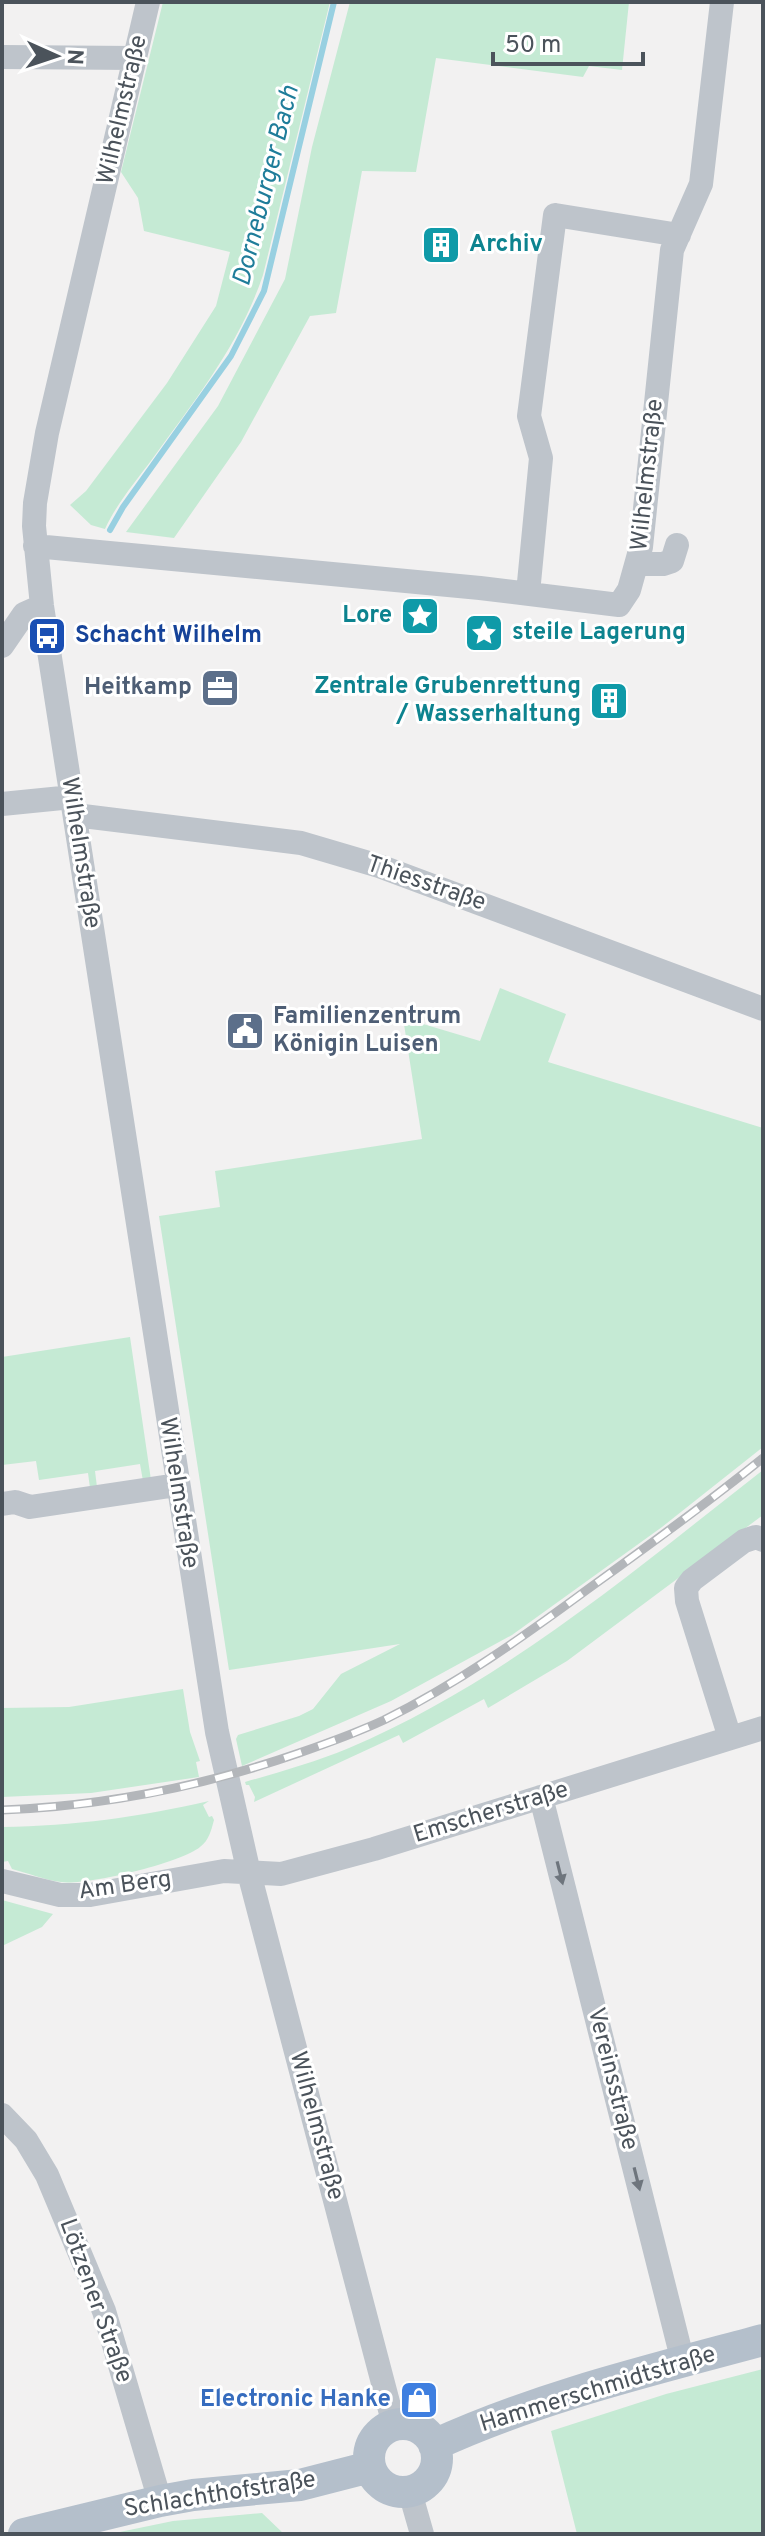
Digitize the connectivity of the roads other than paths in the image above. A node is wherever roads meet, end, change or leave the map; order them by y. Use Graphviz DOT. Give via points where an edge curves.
graph roads {
  1 [pos="148,2"];
  2 [pos="722,2"];
  3 [pos="2,57"];
  4 [pos="135,58"];
  5 [pos="679,235"];
  6 [pos="677,545"];
  7 [pos="35,546"];
  8 [pos="637,564"];
  9 [pos="528,593"];
  10 [pos="42,606"];
  11 [pos="2,646"];
  12 [pos="2,804"];
  13 [pos="73,806"];
  14 [pos="763,1009"];
  15 [pos="177,1485"];
  16 [pos="2,1504"];
  17 [pos="763,1540"];
  18 [pos="763,1728"];
  19 [pos="730,1738"];
  20 [pos="541,1797"];
  21 [pos="249,1873"];
  22 [pos="2,1881"];
  23 [pos="2,2115"];
  24 [pos="763,2340"];
  25 [pos="683,2362"];
  26 [pos="394,2425"];
  27 [pos="434,2445"];
  28 [pos="370,2467"];
  29 [pos="410,2492"];
  30 [pos="160,2501"];
  31 [pos="24,2534"];
  32 [pos="422,2534"];
  1 -- 4 [label="street, Wilhelmstraße"];
  2 -- 5 [label="street, Wilhelmstraße" via="701,184"];
  3 -- 4 [label="street"];
  4 -- 7 [label="street, Wilhelmstraße" via="47,433 35,503"];
  5 -- 8 [label="street, Wilhelmstraße" via="672,250"];
  5 -- 9 [label="street" via="555,215 529,416 541,458"];
  6 -- 8 [label="street" via="672,561"];
  7 -- 9 [label="street, Wilhelmstraße"];
  7 -- 10 [label="street, Wilhelmstraße"];
  8 -- 9 [label="street, Wilhelmstraße" via="619,605"];
  10 -- 11 [label="street" via="24,614"];
  10 -- 13 [label="street, Wilhelmstraße"];
  12 -- 13 [label="street, Thiesstraße"];
  13 -- 14 [label="street, Thiesstraße" via="301,843 379,866"];
  13 -- 15 [label="street, Wilhelmstraße"];
  15 -- 16 [label="street" via="30,1507"];
  15 -- 21 [label="street, Wilhelmstraße" via="214,1718"];
  17 -- 19 [label="street" via="744,1541 686,1588"];
  18 -- 19 [label="street, Emscherstraße"];
  19 -- 20 [label="street, Emscherstraße"];
  20 -- 21 [label="street, Emscherstraße" via="281,1874"];
  20 -- 25 [label="street, Vereinsstraße, one-way"];
  21 -- 22 [label="street, Am Berg" via="224,1871 90,1895 60,1895"];
  21 -- 26 [label="street, Wilhelmstraße"];
  23 -- 30 [label="street, Lötzener Straße" via="26,2140 47,2175 104,2311"];
  24 -- 25 [label="main road, Hammerschmidtstraße"];
  25 -- 27 [label="main road, Hammerschmidtstraße" via="577,2392"];
  26 -- 27 [label="main road" via="418,2428"];
  26 -- 28 [label="main road" via="374,2441"];
  27 -- 29 [label="main road" via="433,2474"];
  28 -- 29 [label="main road" via="385,2487"];
  28 -- 30 [label="main road, Schlachthofstraße" via="300,2485"];
  29 -- 32 [label="street"];
  30 -- 31 [label="main road, Schlachthofstraße"];
}
